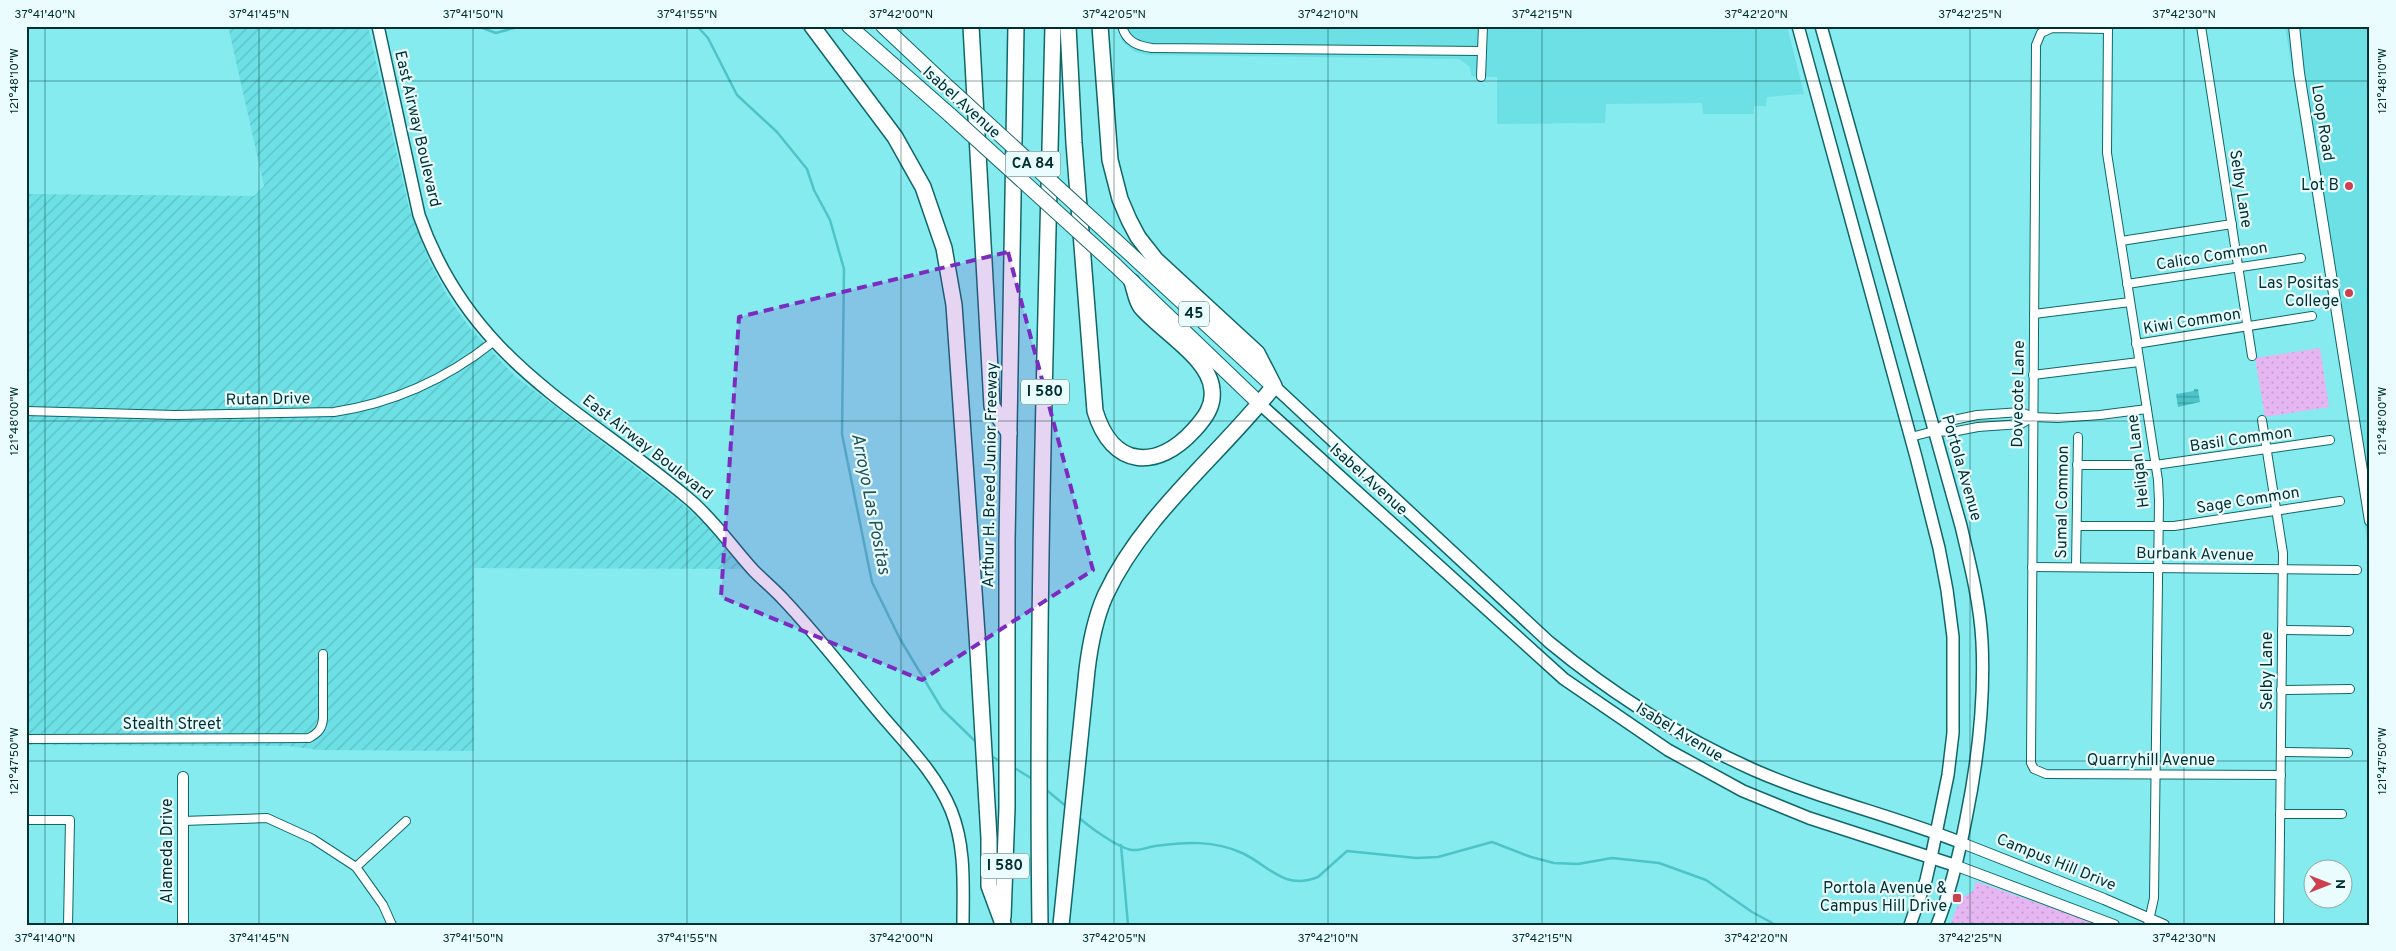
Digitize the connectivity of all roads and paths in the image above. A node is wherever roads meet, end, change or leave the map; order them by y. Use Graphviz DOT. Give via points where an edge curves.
graph roads {
  1 [pos="378,26"];
  2 [pos="812,26"];
  3 [pos="849,26"];
  4 [pos="883,26"];
  5 [pos="971,26"];
  6 [pos="1016,26"];
  7 [pos="1053,26"];
  8 [pos="1068,26"];
  9 [pos="1100,26"];
  10 [pos="1122,26"];
  11 [pos="1484,26"];
  12 [pos="1798,26"];
  13 [pos="1821,26"];
  14 [pos="2201,26"];
  15 [pos="2294,26"];
  16 [pos="2108,28"];
  17 [pos="1482,51"];
  18 [pos="1481,77"];
  19 [pos="2232,224"];
  20 [pos="1115,240"];
  21 [pos="2121,241"];
  22 [pos="2301,258"];
  23 [pos="2239,266"];
  24 [pos="1132,282"];
  25 [pos="2127,284"];
  26 [pos="2130,302"];
  27 [pos="2034,314"];
  28 [pos="2312,316"];
  29 [pos="2248,327"];
  30 [pos="493,342"];
  31 [pos="2136,344"];
  32 [pos="2252,356"];
  33 [pos="2139,362"];
  34 [pos="2033,375"];
  35 [pos="1274,386"];
  36 [pos="1260,404"];
  37 [pos="2147,409"];
  38 [pos="26,411"];
  39 [pos="2033,418"];
  40 [pos="2262,420"];
  41 [pos="1934,431"];
  42 [pos="1009,433"];
  43 [pos="1911,437"];
  44 [pos="2078,437"];
  45 [pos="2330,440"];
  46 [pos="2267,450"];
  47 [pos="2077,465"];
  48 [pos="2155,466"];
  49 [pos="2340,501"];
  50 [pos="2276,510"];
  51 [pos="2370,521"];
  52 [pos="2077,526"];
  53 [pos="2159,526"];
  54 [pos="2032,567"];
  55 [pos="2076,568"];
  56 [pos="2159,568"];
  57 [pos="2282,570"];
  58 [pos="2357,570"];
  59 [pos="2282,630"];
  60 [pos="2349,631"];
  61 [pos="323,654"];
  62 [pos="2350,689"];
  63 [pos="2281,690"];
  64 [pos="26,739"];
  65 [pos="2281,752"];
  66 [pos="2348,753"];
  67 [pos="2030,757"];
  68 [pos="2155,775"];
  69 [pos="2280,775"];
  70 [pos="183,777"];
  71 [pos="2280,814"];
  72 [pos="2342,814"];
  73 [pos="26,820"];
  74 [pos="183,821"];
  75 [pos="406,821"];
  76 [pos="1936,833"];
  77 [pos="1962,843"];
  78 [pos="1931,858"];
  79 [pos="1957,866"];
  80 [pos="356,867"];
  81 [pos="2149,922"];
  82 [pos="2280,924"];
  83 [pos="68,925"];
  84 [pos="183,925"];
  85 [pos="392,925"];
  86 [pos="963,925"];
  87 [pos="1002,925"];
  88 [pos="1040,925"];
  89 [pos="1061,925"];
  90 [pos="1910,925"];
  91 [pos="1937,925"];
  92 [pos="2114,925"];
  93 [pos="2164,925"];
  1 -- 30 [label="main road, East Airway Boulevard" via="412,190 428,239 451,286"];
  2 -- 87 [label="highway" via="895,138 923,187 944,248 954,305 989,838 989,886"];
  3 -- 24 [label="highway, Isabel Avenue / CA 84, bridge"];
  4 -- 20 [label="highway, Isabel Avenue / CA 84, bridge"];
  5 -- 42 [label="highway" via="992,406"];
  6 -- 42 [label="highway, Arthur H. Breed Junior Freeway / I 580"];
  7 -- 88 [label="highway, I 580" via="1043,479"];
  8 -- 24 [label="highway" via="1095,411 1107,438 1117,449 1143,459 1175,449 1210,410 1213,398 1212,387 1200,363 1140,306"];
  9 -- 35 [label="highway" via="1110,160 1129,220 1156,260 1257,353"];
  10 -- 17 [label="street" via="1128,39 1152,48"];
  11 -- 17 [label="street"];
  12 -- 43 [label="main road"];
  13 -- 41 [label="main road, Portola Avenue"];
  14 -- 19 [label="street, Selby Lane"];
  15 -- 51 [label="street, Loop Road"];
  16 -- 21 [label="street, Heligan Lane" via="2107,152"];
  16 -- 27 [label="street, Dovecote Lane" via="2052,28 2041,33 2036,45"];
  17 -- 18 [label="street"];
  19 -- 21 [label="street"];
  19 -- 23 [label="street, Selby Lane"];
  20 -- 35 [label="highway, Isabel Avenue / 45"];
  21 -- 25 [label="street, Heligan Lane"];
  22 -- 23 [label="street, Calico Common"];
  23 -- 25 [label="street, Calico Common"];
  23 -- 29 [label="street, Selby Lane"];
  24 -- 36 [label="highway, Isabel Avenue / 45"];
  25 -- 26 [label="street, Heligan Lane"];
  26 -- 27 [label="street"];
  26 -- 31 [label="street, Heligan Lane"];
  27 -- 34 [label="street, Dovecote Lane"];
  28 -- 29 [label="street, Kiwi Common"];
  29 -- 31 [label="street, Kiwi Common"];
  29 -- 32 [label="street, Selby Lane"];
  30 -- 38 [label="street, Rutan Drive" via="429,384 358,408 309,414"];
  30 -- 86 [label="main road, East Airway Boulevard" via="543,387 704,512 754,571 784,600 918,758 941,791 957,829 964,870"];
  31 -- 33 [label="street, Heligan Lane"];
  33 -- 34 [label="street"];
  33 -- 37 [label="street, Heligan Lane"];
  34 -- 39 [label="street, Dovecote Lane"];
  35 -- 36 [label="highway"];
  35 -- 76 [label="main road, Isabel Avenue" via="1550,642 1652,718 1755,770"];
  36 -- 78 [label="main road, Isabel Avenue" via="1564,679 1599,704 1668,750 1743,791 1809,818"];
  36 -- 89 [label="highway" via="1145,532 1112,583 1097,620 1090,644"];
  37 -- 39 [label="street" via="2080,417"];
  37 -- 48 [label="street, Heligan Lane"];
  39 -- 41 [label="street" via="2021,424"];
  39 -- 41 [label="street" via="2021,412 1977,415 1949,421"];
  39 -- 54 [label="street, Dovecote Lane"];
  40 -- 46 [label="street, Selby Lane"];
  41 -- 43 [label="street"];
  41 -- 77 [label="main road, Portola Avenue" via="1961,526 1982,640 1981,736"];
  42 -- 87 [label="highway, Arthur H. Breed Junior Freeway / I 580" via="1008,808"];
  43 -- 76 [label="main road" via="1939,548 1953,635 1953,733"];
  44 -- 47 [label="street, Sumal Common"];
  45 -- 46 [label="street, Basil Common"];
  46 -- 48 [label="street, Basil Common"];
  46 -- 50 [label="street, Selby Lane"];
  47 -- 48 [label="street, Basil Common"];
  47 -- 52 [label="street, Sumal Common"];
  48 -- 53 [label="street, Heligan Lane"];
  49 -- 50 [label="street, Sage Common"];
  50 -- 53 [label="street, Sage Common"];
  50 -- 57 [label="street, Selby Lane" via="2282,543"];
  52 -- 53 [label="street, Sage Common"];
  52 -- 55 [label="street, Sumal Common"];
  53 -- 56 [label="street, Heligan Lane"];
  54 -- 55 [label="street, Burbank Avenue"];
  54 -- 67 [label="street, Dovecote Lane"];
  55 -- 56 [label="street, Burbank Avenue"];
  56 -- 57 [label="street, Burbank Avenue"];
  56 -- 68 [label="street, Heligan Lane"];
  57 -- 58 [label="street, Burbank Avenue"];
  57 -- 59 [label="street, Selby Lane"];
  59 -- 60 [label="street"];
  59 -- 63 [label="street, Selby Lane"];
  61 -- 64 [label="street, Stealth Street" via="322,726 317,734 300,739"];
  62 -- 63 [label="street"];
  63 -- 65 [label="street, Selby Lane"];
  65 -- 66 [label="street"];
  65 -- 69 [label="street, Selby Lane"];
  67 -- 68 [label="street, Quarryhill Avenue" via="2034,769 2046,774"];
  68 -- 69 [label="street, Quarryhill Avenue"];
  68 -- 81 [label="street, Heligan Lane" via="2154,898"];
  69 -- 71 [label="street, Selby Lane"];
  70 -- 74 [label="street, Alameda Drive"];
  71 -- 72 [label="street"];
  71 -- 82 [label="street, Selby Lane"];
  73 -- 83 [label="street" via="70,820"];
  74 -- 80 [label="street" via="266,818 313,839"];
  74 -- 84 [label="street, Alameda Drive"];
  75 -- 80 [label="street"];
  76 -- 77 [label="main road, Campus Hill Drive"];
  76 -- 78 [label="main road"];
  77 -- 79 [label="main road, Portola Avenue"];
  77 -- 81 [label="street, Campus Hill Drive" via="2104,898"];
  78 -- 79 [label="main road"];
  78 -- 90 [label="main road"];
  79 -- 91 [label="main road, Portola Avenue"];
  79 -- 92 [label="street"];
  80 -- 85 [label="street" via="383,905"];
  81 -- 93 [label="street, Campus Hill Drive"];
}
